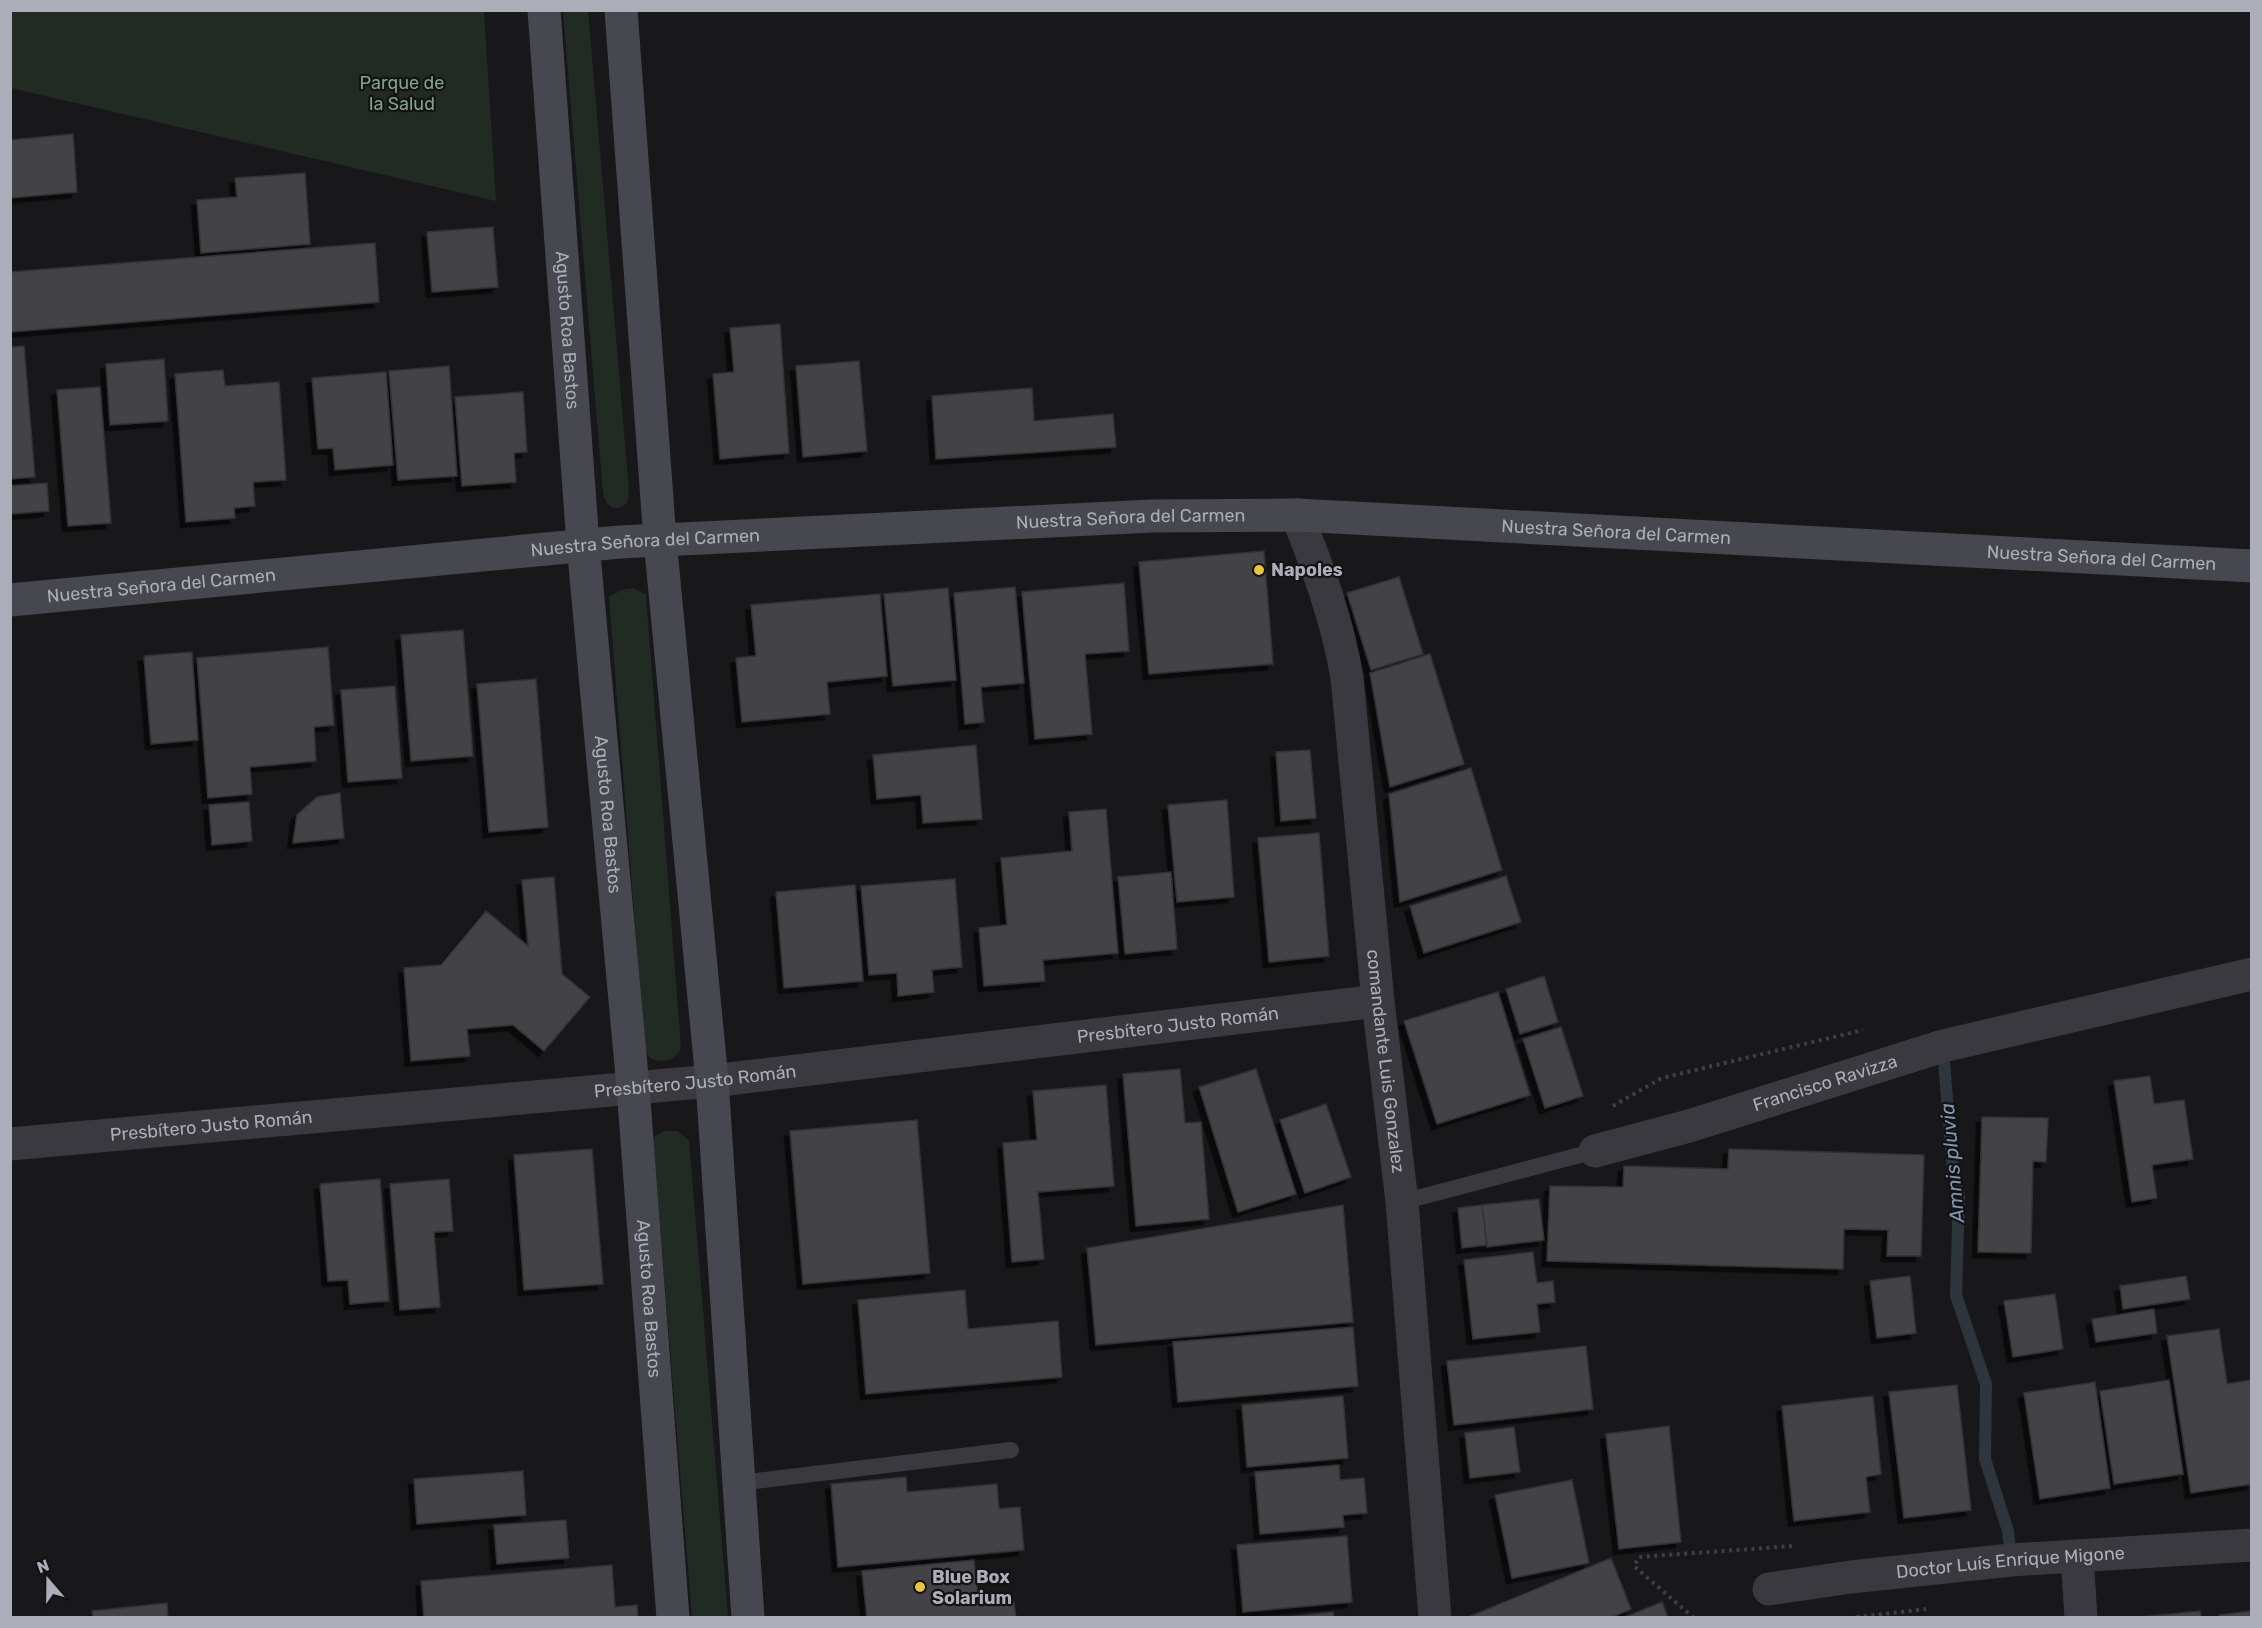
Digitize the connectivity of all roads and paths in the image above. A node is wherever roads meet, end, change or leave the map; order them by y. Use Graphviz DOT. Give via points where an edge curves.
graph roads {
  1 [pos="544,10"];
  2 [pos="621,10"];
  3 [pos="1297,514"];
  4 [pos="660,540"];
  5 [pos="583,544"];
  6 [pos="2252,566"];
  7 [pos="10,600"];
  8 [pos="2252,974"];
  9 [pos="1378,1001"];
  10 [pos="712,1081"];
  11 [pos="633,1087"];
  12 [pos="10,1144"];
  13 [pos="1595,1151"];
  14 [pos="1402,1202"];
  15 [pos="1011,1450"];
  16 [pos="739,1483"];
  17 [pos="2252,1545"];
  18 [pos="2077,1556"];
  19 [pos="1769,1589"];
  20 [pos="674,1617"];
  21 [pos="748,1617"];
  22 [pos="1435,1617"];
  23 [pos="2081,1617"];
  1 -- 5 [label="street, Agusto Roa Bastos"];
  2 -- 4 [label="street"];
  3 -- 4 [label="street, Nuestra Señora del Carmen" via="1152,516"];
  3 -- 6 [label="street, Nuestra Señora del Carmen"];
  3 -- 9 [label="street, comandante Luis Gonzalez" via="1343,653"];
  4 -- 5 [label="street, Nuestra Señora del Carmen"];
  4 -- 10 [label="street"];
  5 -- 7 [label="street, Nuestra Señora del Carmen"];
  5 -- 11 [label="street, Agusto Roa Bastos"];
  8 -- 13 [label="street, Francisco Ravizza" via="1943,1046 1689,1126"];
  9 -- 10 [label="street, Presbítero Justo Román"];
  9 -- 14 [label="street, comandante Luis Gonzalez"];
  10 -- 11 [label="street, Presbítero Justo Román"];
  10 -- 16 [label="street"];
  11 -- 12 [label="street, Presbítero Justo Román"];
  11 -- 20 [label="street, Agusto Roa Bastos"];
  13 -- 14 [label="lane, Francisco Ravizza"];
  14 -- 22 [label="street, comandante Luis Gonzalez"];
  15 -- 16 [label="lane"];
  16 -- 21 [label="street"];
  17 -- 18 [label="street, Doctor Luís Enrique Migone"];
  18 -- 19 [label="street, Doctor Luís Enrique Migone" via="1988,1562"];
  18 -- 23 [label="street"];
}
